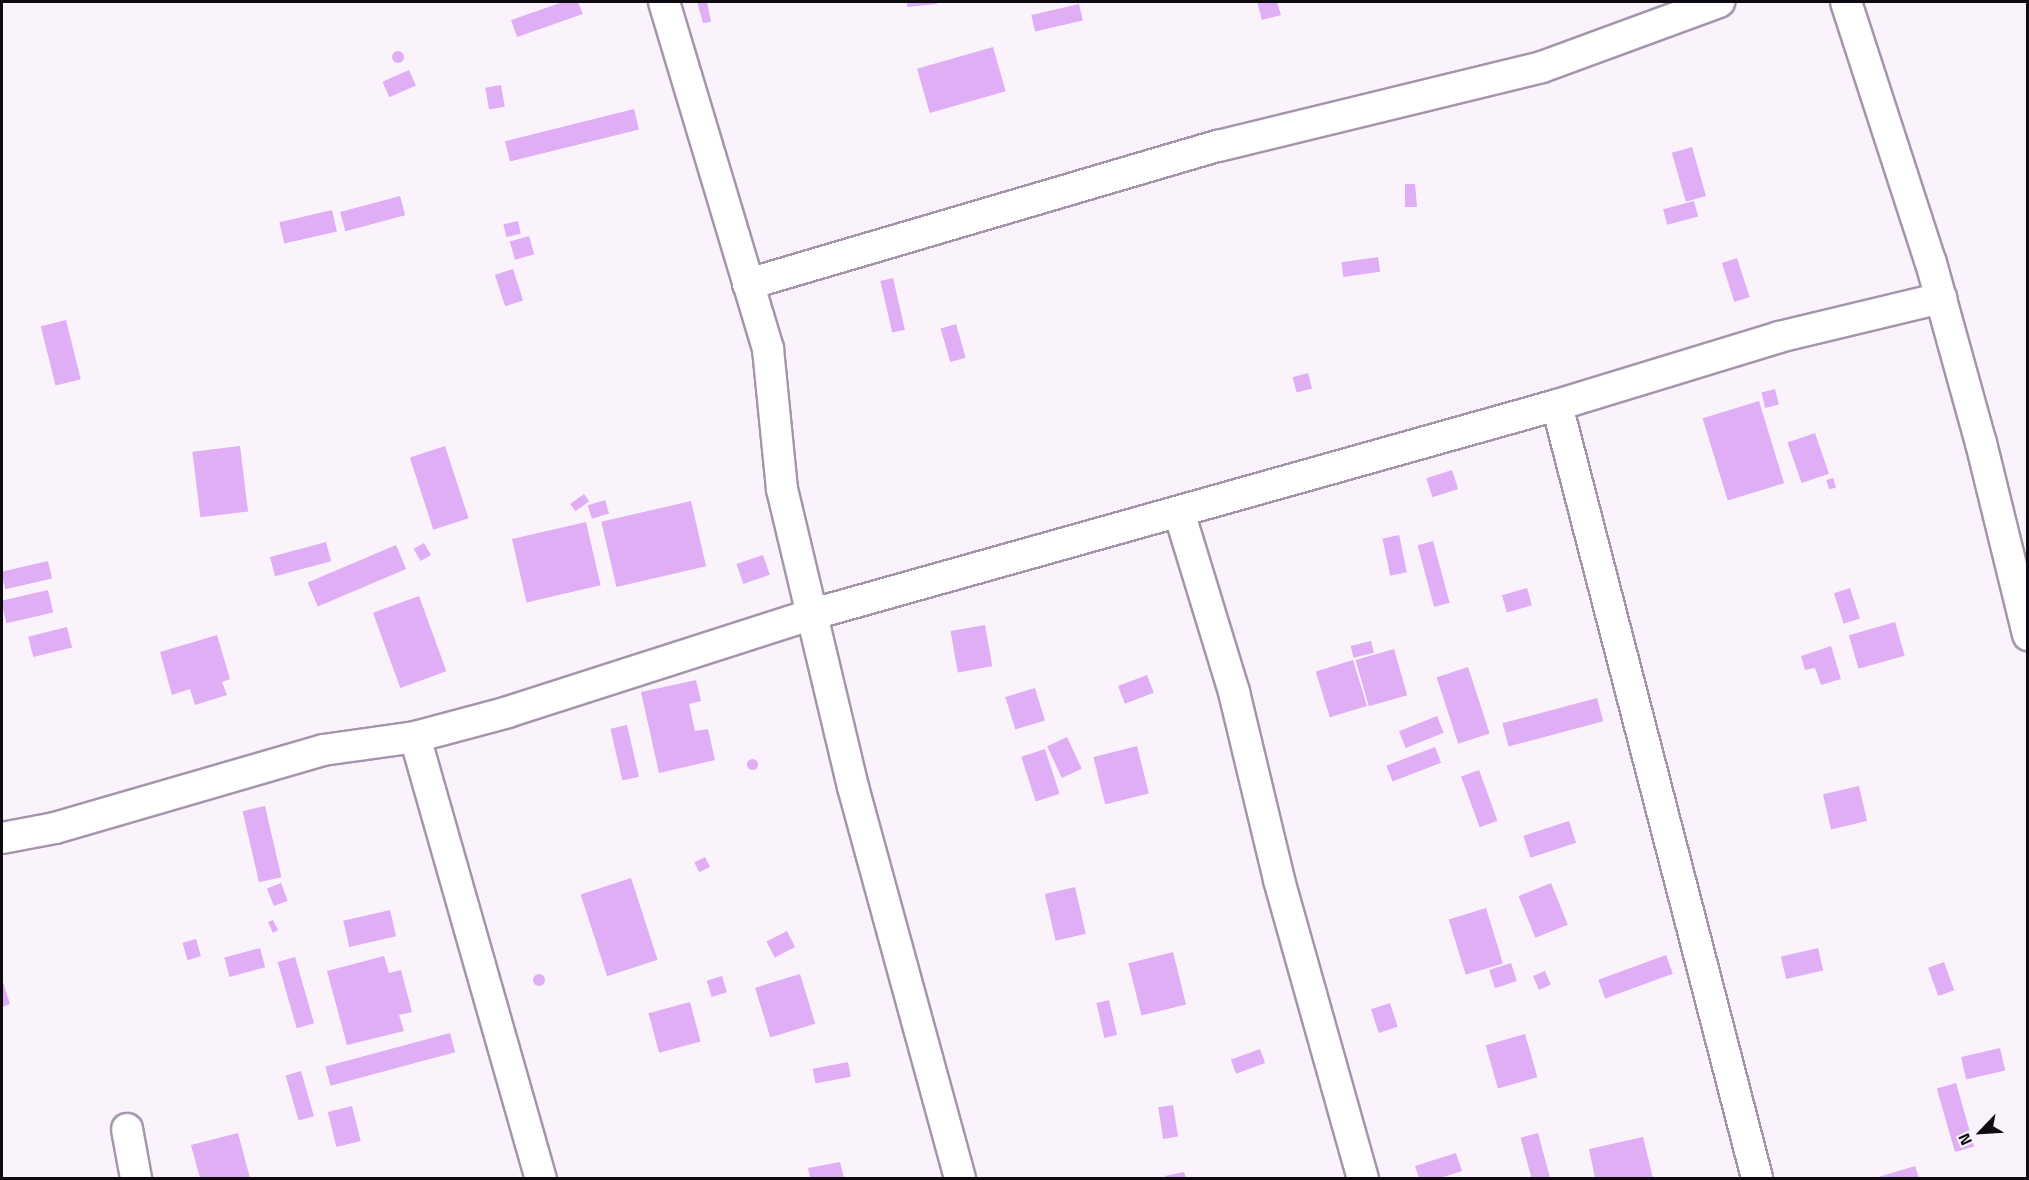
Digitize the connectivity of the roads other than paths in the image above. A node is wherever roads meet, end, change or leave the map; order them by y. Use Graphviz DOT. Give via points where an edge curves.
graph roads {
  1 [pos="664,2"];
  2 [pos="1719,2"];
  3 [pos="1846,2"];
  4 [pos="748,284"];
  5 [pos="1941,298"];
  6 [pos="1557,405"];
  7 [pos="1179,512"];
  8 [pos="813,614"];
  9 [pos="2028,636"];
  10 [pos="415,737"];
  11 [pos="2,838"];
  12 [pos="127,1129"];
  13 [pos="136,1179"];
  14 [pos="542,1179"];
  15 [pos="960,1179"];
  16 [pos="1363,1179"];
  17 [pos="1757,1179"];
  1 -- 4 [label="street"];
  2 -- 4 [label="street" via="1542,67 1218,146"];
  3 -- 5 [label="street"];
  4 -- 8 [label="street" via="768,349 782,489"];
  5 -- 6 [label="street" via="1779,337"];
  5 -- 9 [label="street"];
  6 -- 7 [label="street"];
  6 -- 17 [label="street"];
  7 -- 8 [label="street"];
  7 -- 16 [label="street" via="1234,692 1279,880"];
  8 -- 10 [label="street" via="508,712"];
  8 -- 15 [label="street" via="853,787"];
  10 -- 11 [label="street" via="323,750 55,828"];
  10 -- 14 [label="street"];
  12 -- 13 [label="street"];
}
